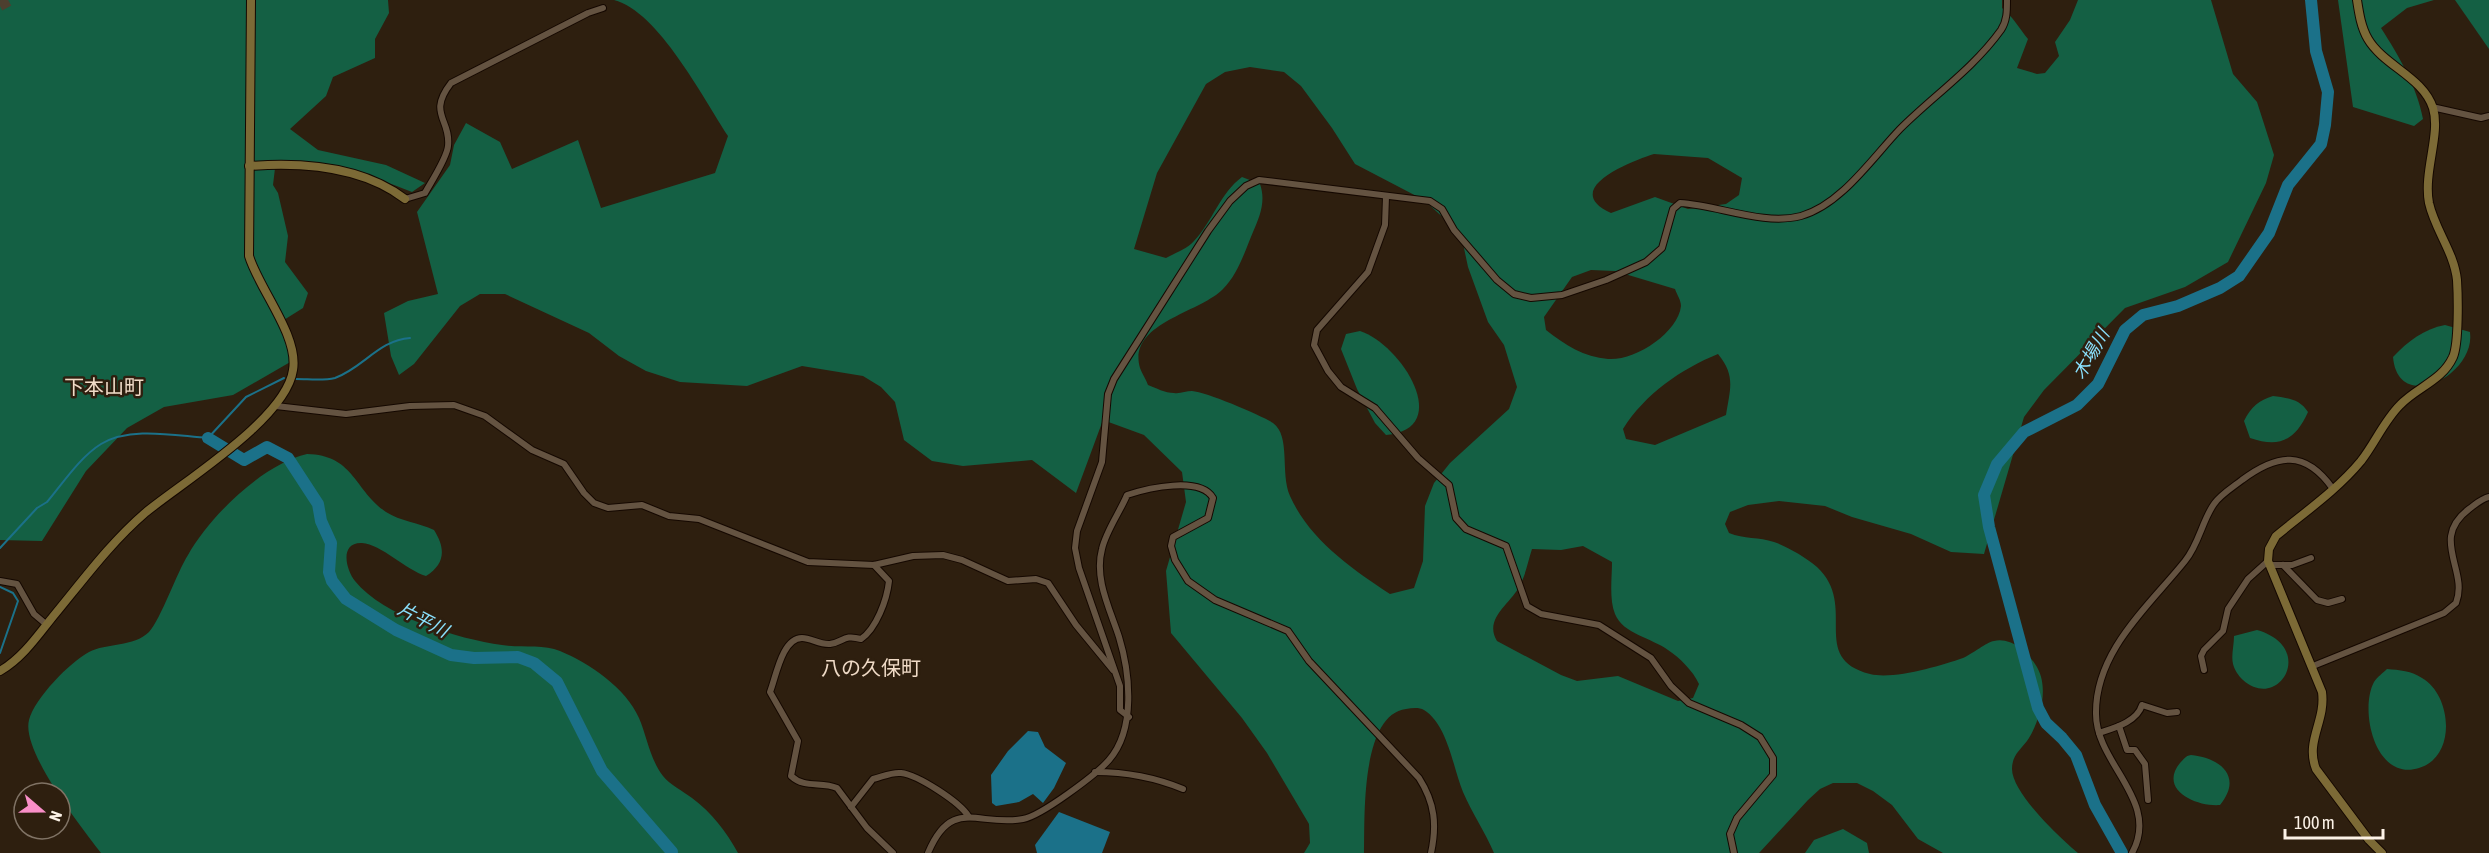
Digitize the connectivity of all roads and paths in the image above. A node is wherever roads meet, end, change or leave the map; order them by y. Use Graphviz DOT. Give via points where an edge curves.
graph roads {
  1 [pos="251,0"];
  2 [pos="2007,0"];
  3 [pos="2356,0"];
  4 [pos="603,8"];
  5 [pos="2432,107"];
  6 [pos="2489,116"];
  7 [pos="249,166"];
  8 [pos="1386,197"];
  9 [pos="405,199"];
  10 [pos="276,406"];
  11 [pos="2333,489"];
  12 [pos="2489,497"];
  13 [pos="2311,558"];
  14 [pos="2268,563"];
  15 [pos="874,565"];
  16 [pos="2283,565"];
  17 [pos="0,581"];
  18 [pos="2342,599"];
  19 [pos="47,625"];
  20 [pos="2313,666"];
  21 [pos="2204,670"];
  22 [pos="0,671"];
  23 [pos="1116,673"];
  24 [pos="2177,712"];
  25 [pos="1129,717"];
  26 [pos="2119,726"];
  27 [pos="2099,733"];
  28 [pos="1094,772"];
  29 [pos="1183,789"];
  30 [pos="2148,800"];
  31 [pos="851,807"];
  32 [pos="969,817"];
  33 [pos="2133,852"];
  34 [pos="893,853"];
  35 [pos="928,853"];
  36 [pos="1431,853"];
  37 [pos="1734,853"];
  38 [pos="2382,853"];
  1 -- 7 [label="street"];
  2 -- 8 [label="street" via="2007,18 2001,30 1965,71 1899,130 1864,171 1809,213 1764,216 1680,203 1673,209 1662,248 1654,256 1606,280 1562,295 1531,298 1514,294 1461,238 1442,209 1418,198"];
  3 -- 5 [label="street" via="2369,40 2424,91"];
  4 -- 9 [label="street" via="451,83 443,93 440,109 448,146 425,193"];
  5 -- 6 [label="street" via="2481,118"];
  5 -- 11 [label="street" via="2435,123 2427,184 2430,205 2454,262 2457,281 2454,356 2430,384 2410,394 2397,408 2362,459"];
  7 -- 9 [label="street" via="288,164 328,169 382,183"];
  7 -- 10 [label="street" via="249,256 293,357 293,370"];
  8 -- 23 [label="street" via="1267,180 1246,186 1208,231 1114,379 1108,394 1102,462 1077,531 1075,548"];
  8 -- 37 [label="street" via="1385,225 1368,272 1317,330 1314,345 1341,387 1375,408 1418,458 1449,485 1456,518 1466,529 1506,546 1527,606 1541,614 1599,625 1652,658 1671,686 1689,703 1760,737 1773,758 1773,775 1737,818 1730,834"];
  10 -- 15 [label="street" via="346,414 454,405 485,416 532,450 564,464 594,503 608,508 642,505 669,516 699,519 808,562"];
  10 -- 19 [label="street" via="264,420 125,532"];
  11 -- 14 [label="street" via="2276,536 2269,549"];
  11 -- 27 [label="street" via="2322,473 2309,464 2287,459 2263,465 2214,504 2187,558 2115,648 2102,679 2096,714"];
  12 -- 20 [label="street" via="2465,512 2451,535 2459,586 2456,603 2444,613"];
  13 -- 16 [label="street"];
  14 -- 16 [label="street"];
  14 -- 20 [label="street"];
  14 -- 21 [label="street" via="2248,579 2228,609 2223,631 2201,656"];
  15 -- 23 [label="street" via="913,556 951,556 1008,581 1036,579 1048,583"];
  15 -- 31 [label="street" via="889,582 888,593 869,634 861,639 844,637 831,644 799,637 793,640 786,648 771,692 798,741 791,776 798,783 837,788"];
  16 -- 18 [label="street" via="2317,600 2328,603"];
  17 -- 19 [label="street" via="17,584 34,614"];
  19 -- 22 [label="street"];
  20 -- 38 [label="street" via="2324,707 2312,743 2312,758 2329,788"];
  23 -- 25 [label="street" via="1120,710"];
  24 -- 26 [label="street" via="2142,705 2140,711"];
  25 -- 28 [label="street" via="1118,746"];
  25 -- 36 [label="street" via="1122,653 1101,583 1102,549 1127,495 1197,486 1213,498 1208,518 1173,537 1171,546 1188,581 1215,600 1288,631 1309,661 1419,778 1435,812"];
  26 -- 27 [label="street"];
  26 -- 30 [label="street" via="2127,750 2135,750 2145,764"];
  27 -- 33 [label="street" via="2133,796 2140,831"];
  28 -- 29 [label="street" via="1121,772"];
  28 -- 32 [label="street" via="1048,808 1023,819"];
  31 -- 32 [label="street" via="873,779 903,773 964,808"];
  31 -- 34 [label="street"];
  32 -- 35 [label="street" via="949,821"];
}
